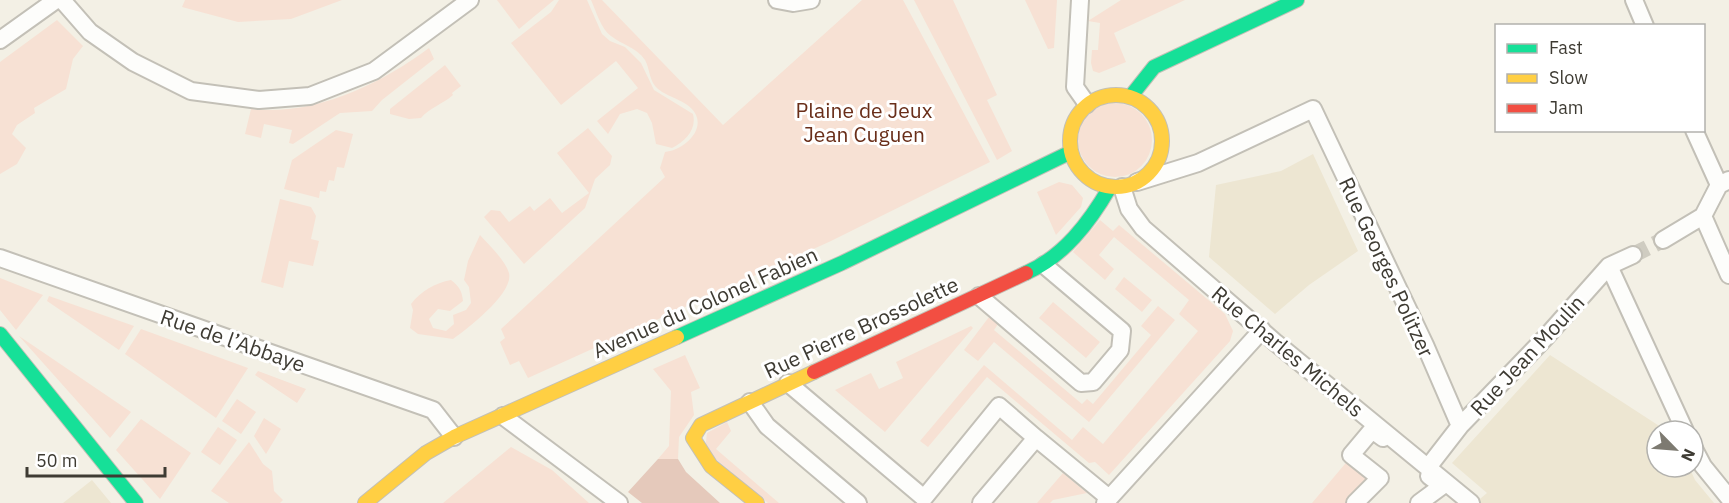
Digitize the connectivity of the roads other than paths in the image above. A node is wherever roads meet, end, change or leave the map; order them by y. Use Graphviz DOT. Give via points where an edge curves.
graph roads {
  1 [pos="56,0"];
  2 [pos="62,0"];
  3 [pos="470,0"];
  4 [pos="777,0"];
  5 [pos="811,0"];
  6 [pos="1080,0"];
  7 [pos="1634,0"];
  8 [pos="1288,2"];
  9 [pos="1644,24"];
  10 [pos="0,40"];
  11 [pos="1131,96"];
  12 [pos="1087,104"];
  13 [pos="1695,132"];
  14 [pos="1071,152"];
  15 [pos="1724,183"];
  16 [pos="1123,185"];
  17 [pos="1703,216"];
  18 [pos="1663,240"];
  19 [pos="1633,255"];
  20 [pos="0,258"];
  21 [pos="1044,265"];
  22 [pos="1609,266"];
  23 [pos="1729,275"];
  24 [pos="979,296"];
  25 [pos="1262,330"];
  26 [pos="0,334"];
  27 [pos="788,383"];
  28 [pos="750,402"];
  29 [pos="502,416"];
  30 [pos="1679,419"];
  31 [pos="1460,426"];
  32 [pos="454,437"];
  33 [pos="1036,438"];
  34 [pos="1429,466"];
  35 [pos="1705,470"];
  36 [pos="1729,498"];
  37 [pos="922,500"];
  38 [pos="1107,501"];
  39 [pos="136,503"];
  40 [pos="364,503"];
  41 [pos="619,503"];
  42 [pos="757,503"];
  43 [pos="858,503"];
  44 [pos="981,503"];
  45 [pos="1355,503"];
  46 [pos="1419,503"];
  47 [pos="1471,503"];
  1 -- 10 [label="street"];
  2 -- 3 [label="street" via="90,32 142,67 191,91 259,100 310,96 374,71"];
  4 -- 5 [label="street"];
  6 -- 12 [label="street" via="1075,87"];
  7 -- 9 [label="street"];
  8 -- 11 [label="street" via="1154,67"];
  11 -- 12 [label="street" via="1101,96"];
  11 -- 16 [label="street" via="1155,115 1162,145 1149,173"];
  12 -- 14 [label="street" via="1071,125"];
  13 -- 15 [label="street"];
  14 -- 16 [label="street" via="1084,176"];
  14 -- 29 [label="street, Avenue du Colonel Fabien" via="842,263"];
  15 -- 17 [label="street"];
  16 -- 21 [label="street, Rue Pierre Brossolette" via="1065,250"];
  16 -- 25 [label="street, Rue Charles Michels" via="1129,209 1143,228"];
  16 -- 31 [label="street, Rue Georges Politzer" via="1198,163 1313,109"];
  17 -- 18 [label="street"];
  17 -- 23 [label="street"];
  19 -- 22 [label="street, Rue Jean Moulin"];
  20 -- 32 [label="street, Rue de l’Abbaye" via="433,410"];
  21 -- 24 [label="street, Rue Pierre Brossolette"];
  21 -- 24 [label="street" via="1122,331 1120,350 1093,382 1081,383"];
  22 -- 30 [label="street"];
  22 -- 31 [label="street, Rue Jean Moulin"];
  24 -- 27 [label="street, Rue Pierre Brossolette"];
  25 -- 34 [label="street, Rue Charles Michels"];
  25 -- 38 [label="street"];
  26 -- 39 [label="street"];
  27 -- 28 [label="street, Rue Pierre Brossolette"];
  27 -- 37 [label="street"];
  28 -- 42 [label="street, Rue Pierre Brossolette" via="701,425 693,438 703,458"];
  28 -- 43 [label="street" via="767,426"];
  29 -- 32 [label="street, Avenue du Colonel Fabien"];
  29 -- 41 [label="street"];
  31 -- 34 [label="street, Rue Jean Moulin"];
  32 -- 40 [label="street, Avenue du Colonel Fabien" via="426,453"];
  33 -- 37 [label="street" via="999,406"];
  33 -- 38 [label="street"];
  33 -- 44 [label="street"];
  34 -- 47 [label="street, Rue Charles Michels"];
  35 -- 36 [label="street"];
  45 -- 46 [label="street" via="1380,478 1351,455 1372,429 1442,486"];
}
